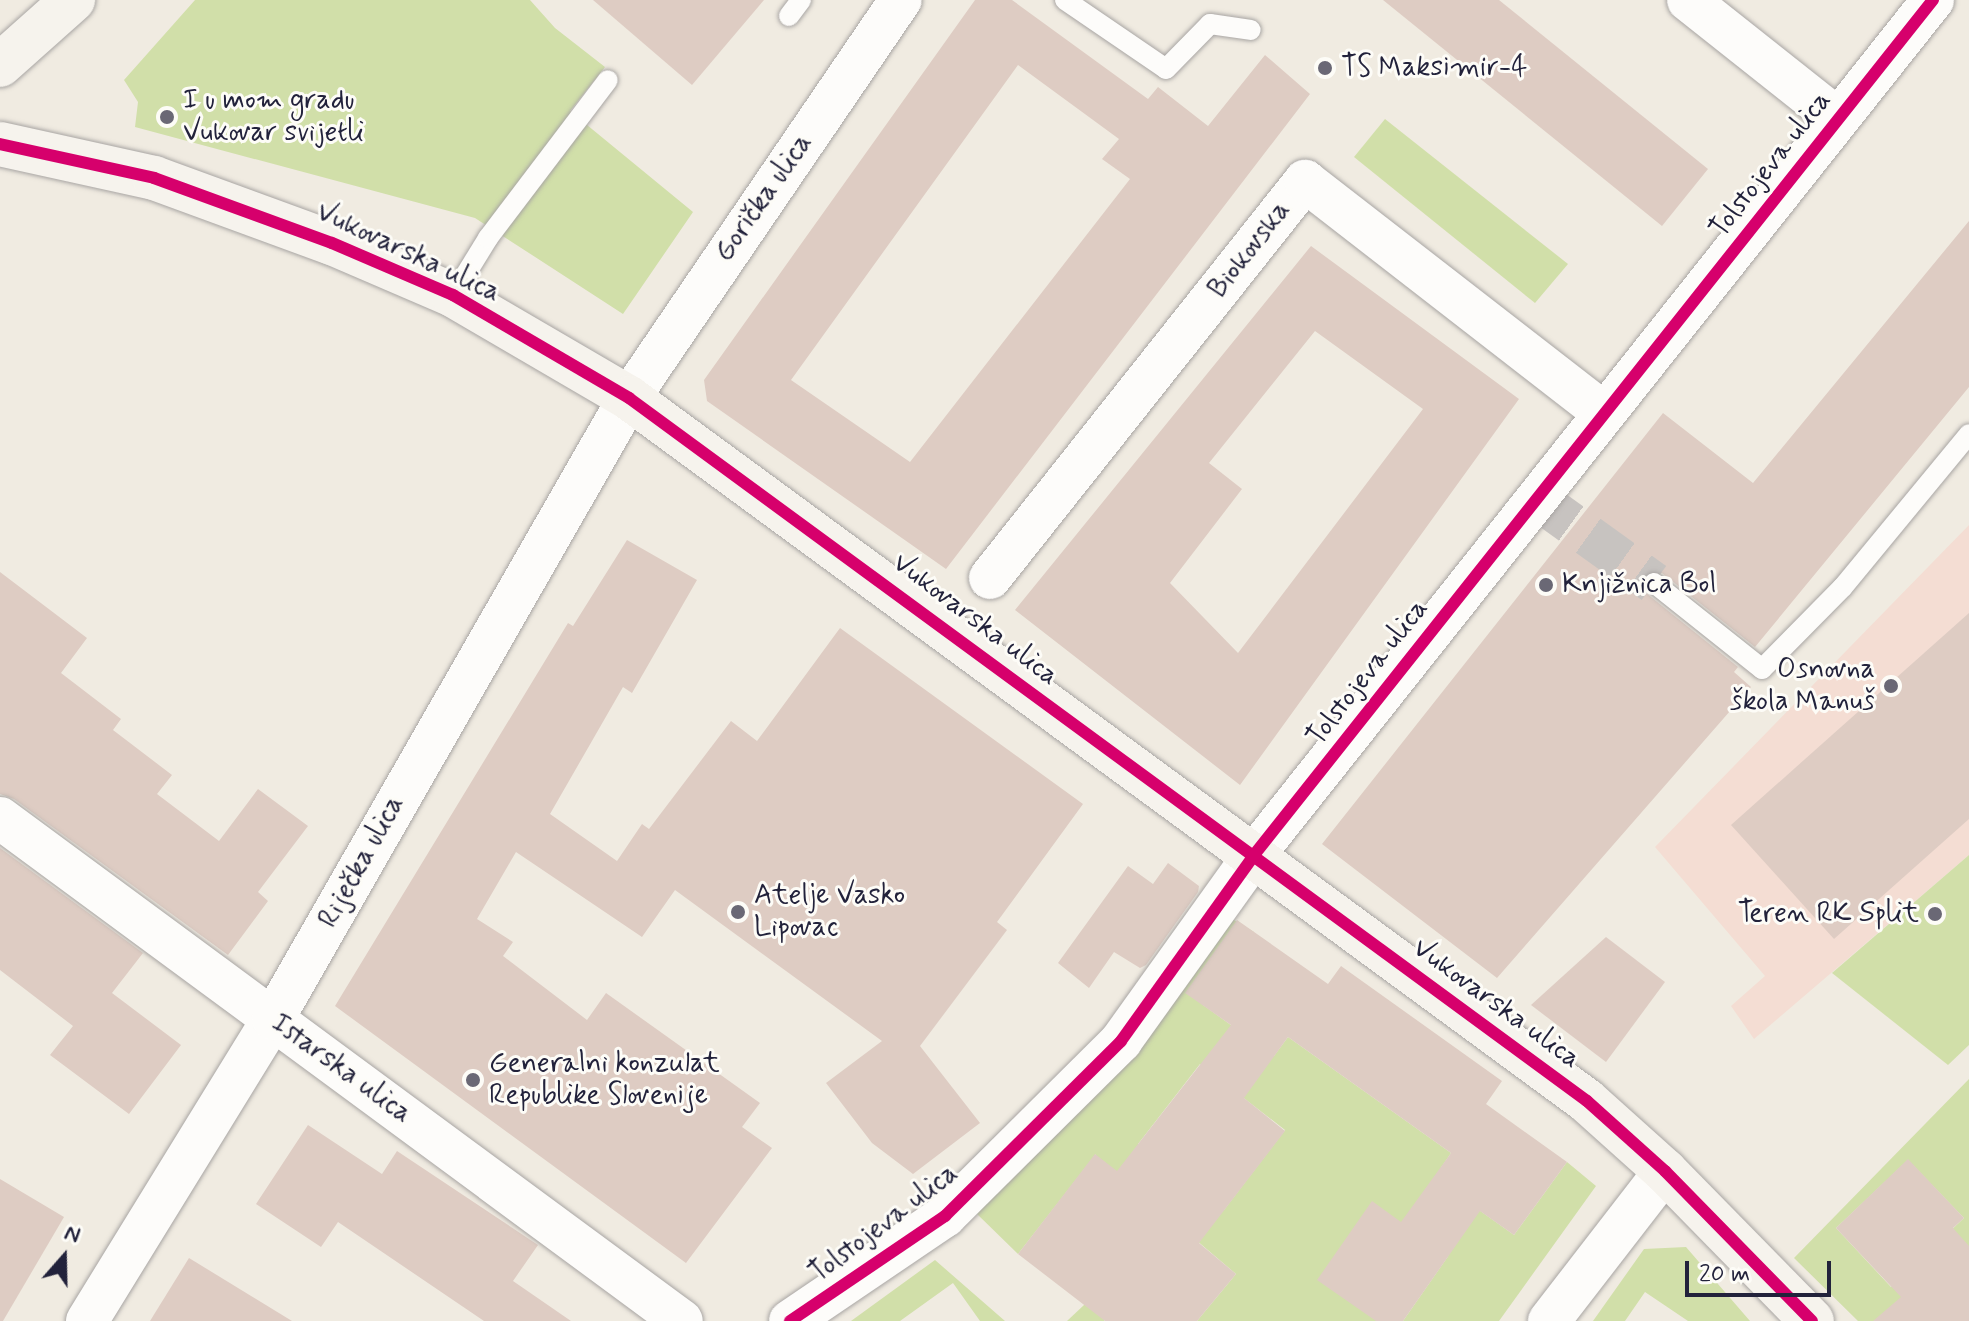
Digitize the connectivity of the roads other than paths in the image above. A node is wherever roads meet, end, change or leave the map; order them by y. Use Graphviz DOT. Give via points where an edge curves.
graph roads {
  1 [pos="73,0"];
  2 [pos="901,0"];
  3 [pos="1065,0"];
  4 [pos="1688,0"];
  5 [pos="1933,0"];
  6 [pos="1251,30"];
  7 [pos="0,65"];
  8 [pos="608,80"];
  9 [pos="1838,119"];
  10 [pos="0,144"];
  11 [pos="453,295"];
  12 [pos="629,398"];
  13 [pos="1604,413"];
  14 [pos="1969,434"];
  15 [pos="990,578"];
  16 [pos="1654,583"];
  17 [pos="0,818"];
  18 [pos="1254,855"];
  19 [pos="273,1019"];
  20 [pos="1665,1171"];
  21 [pos="87,1321"];
  22 [pos="682,1321"];
  23 [pos="790,1321"];
  24 [pos="1549,1321"];
  25 [pos="1812,1321"];
  1 -- 7 [label="street"];
  2 -- 12 [label="street, Gorička ulica"];
  3 -- 6 [label="lane" via="1166,69 1210,24"];
  4 -- 9 [label="street, Tolstojeva ulica"];
  5 -- 9 [label="street, Tolstojeva ulica"];
  8 -- 11 [label="lane" via="491,234"];
  9 -- 13 [label="street, Tolstojeva ulica"];
  10 -- 11 [label="street, Vukovarska ulica" via="204,193"];
  11 -- 12 [label="street, Vukovarska ulica"];
  12 -- 18 [label="street, Vukovarska ulica"];
  12 -- 19 [label="street, Riječka ulica"];
  13 -- 15 [label="street, Biokovska" via="1305,181"];
  13 -- 18 [label="street, Tolstojeva ulica"];
  14 -- 16 [label="lane" via="1843,587 1762,669"];
  17 -- 19 [label="street, Istarska ulica"];
  18 -- 20 [label="street, Vukovarska ulica" via="1587,1101"];
  18 -- 23 [label="street, Tolstojeva ulica" via="1121,1041 1044,1122 945,1216"];
  19 -- 21 [label="street, Riječka ulica"];
  19 -- 22 [label="street, Istarska ulica"];
  20 -- 24 [label="street"];
  20 -- 25 [label="street, Vukovarska ulica"];
}
